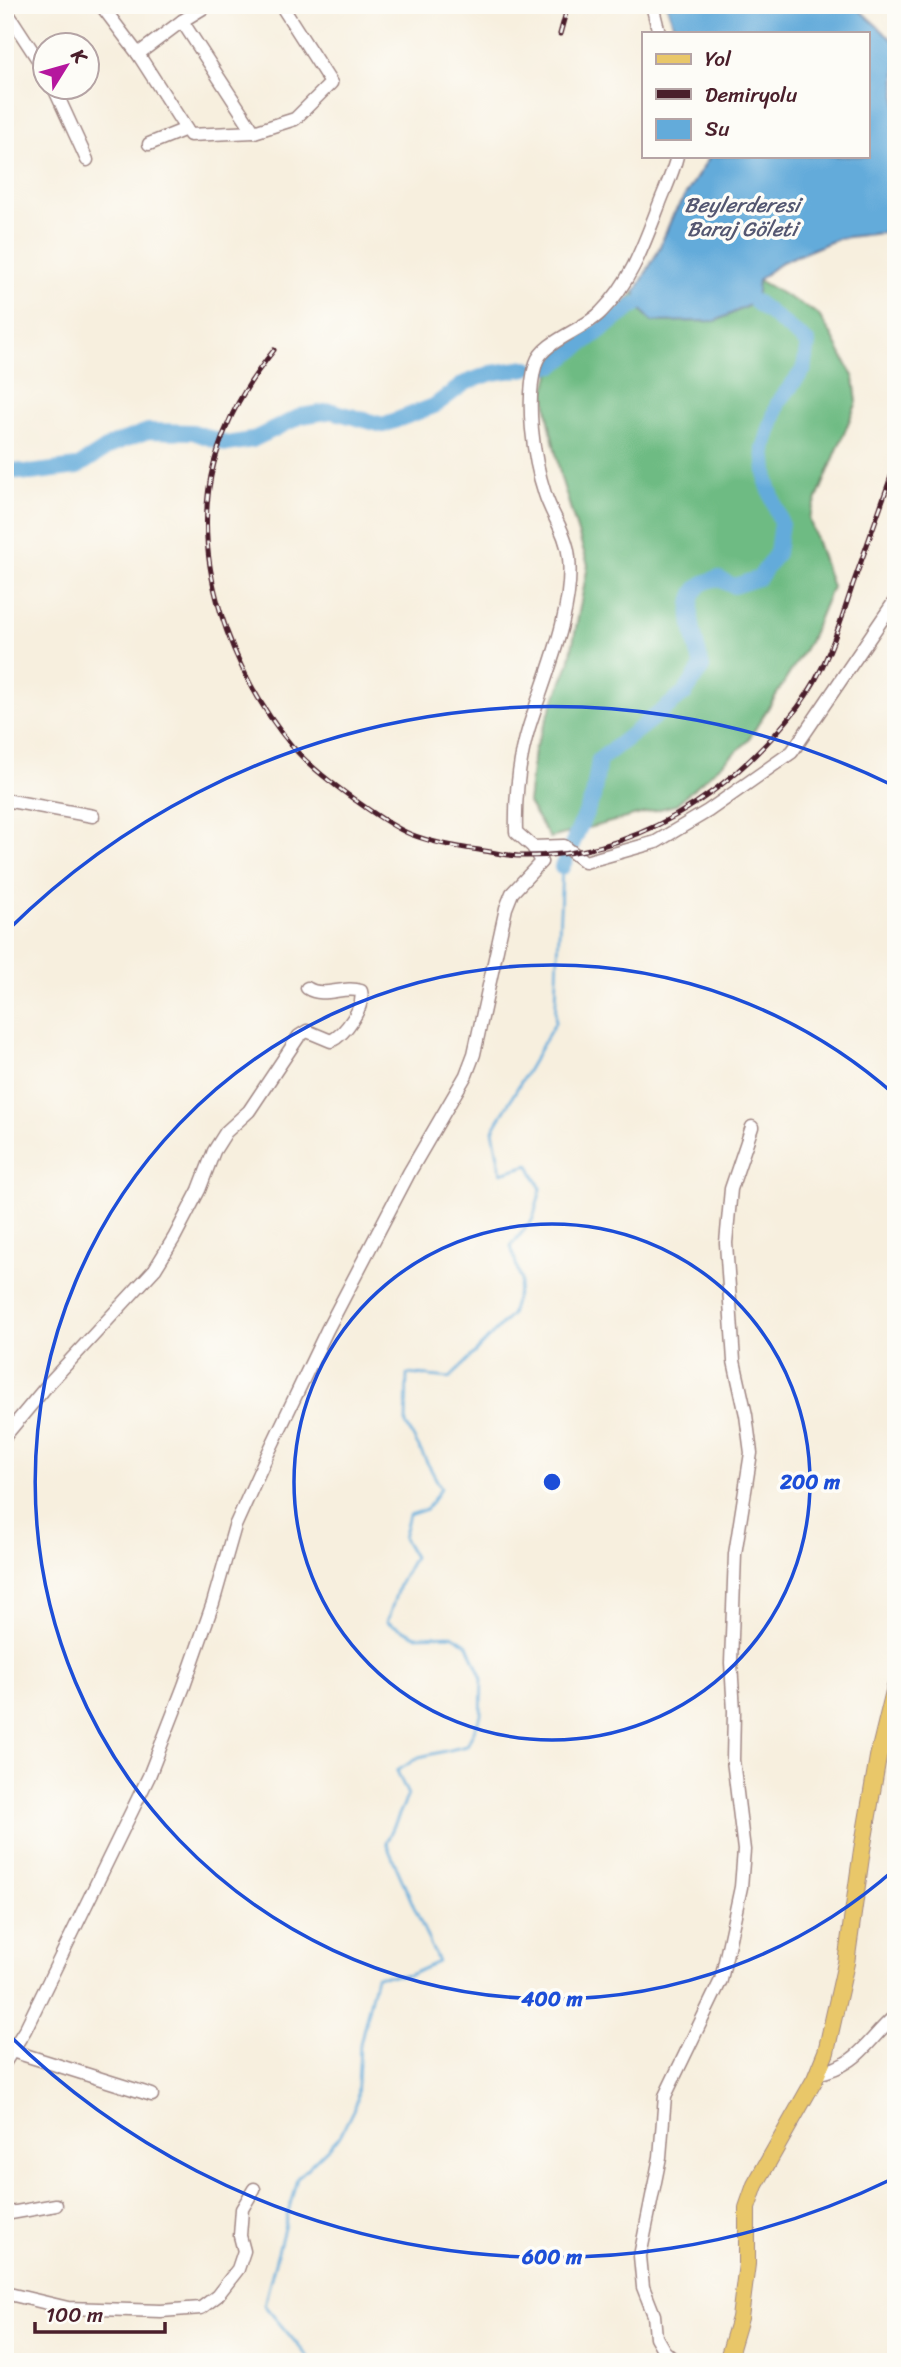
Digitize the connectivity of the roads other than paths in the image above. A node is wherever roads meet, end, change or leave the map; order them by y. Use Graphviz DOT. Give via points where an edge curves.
graph roads {
  1 [pos="101,5"];
  2 [pos="208,5"];
  3 [pos="281,5"];
  4 [pos="652,5"];
  5 [pos="5,9"];
  6 [pos="182,21"];
  7 [pos="659,32"];
  8 [pos="32,50"];
  9 [pos="138,54"];
  10 [pos="61,102"];
  11 [pos="186,129"];
  12 [pos="254,132"];
  13 [pos="149,144"];
  14 [pos="676,158"];
  15 [pos="88,160"];
  16 [pos="896,599"];
  17 [pos="5,800"];
  18 [pos="93,816"];
  19 [pos="533,847"];
  20 [pos="307,988"];
  21 [pos="752,1127"];
  22 [pos="5,1436"];
  23 [pos="896,1683"];
  24 [pos="896,2015"];
  25 [pos="8,2057"];
  26 [pos="816,2074"];
  27 [pos="152,2095"];
  28 [pos="254,2189"];
  29 [pos="57,2205"];
  30 [pos="5,2214"];
  31 [pos="5,2293"];
  32 [pos="676,2362"];
  33 [pos="727,2362"];
  1 -- 9 [label="street"];
  2 -- 6 [label="street"];
  3 -- 12 [label="street" via="331,83 295,119"];
  4 -- 7 [label="street"];
  5 -- 8 [label="street"];
  6 -- 9 [label="street"];
  6 -- 12 [label="street"];
  9 -- 11 [label="street"];
  10 -- 15 [label="street"];
  11 -- 12 [label="street" via="190,135"];
  11 -- 13 [label="street"];
  14 -- 19 [label="street" via="636,264 620,290 577,331 543,349 533,374 531,430 545,495 569,557 569,589 515,789 516,832"];
  16 -- 19 [label="street" via="792,752 708,811 656,842 585,862 564,846"];
  17 -- 18 [label="street"];
  19 -- 25 [label="street" via="541,862 512,893 506,908 466,1074 409,1173 262,1464 235,1526 213,1603 149,1776"];
  20 -- 22 [label="street" via="316,993 355,989 363,998 338,1037 331,1041 307,1031 299,1036 249,1111 214,1151 181,1226 155,1269"];
  21 -- 32 [label="street" via="732,1189 726,1242 734,1361 751,1453 736,1554 731,1663 733,1760 744,1850 741,1886 721,1980 665,2096 660,2157 640,2256 656,2337"];
  23 -- 26 [label="main road" via="866,1823 846,1963"];
  24 -- 26 [label="street" via="852,2060 836,2070"];
  25 -- 27 [label="street"];
  26 -- 33 [label="main road" via="747,2207 747,2264 740,2319"];
  28 -- 31 [label="street" via="243,2209 240,2236 244,2251 238,2269 217,2297 201,2308 68,2308"];
  29 -- 30 [label="street"];
}
